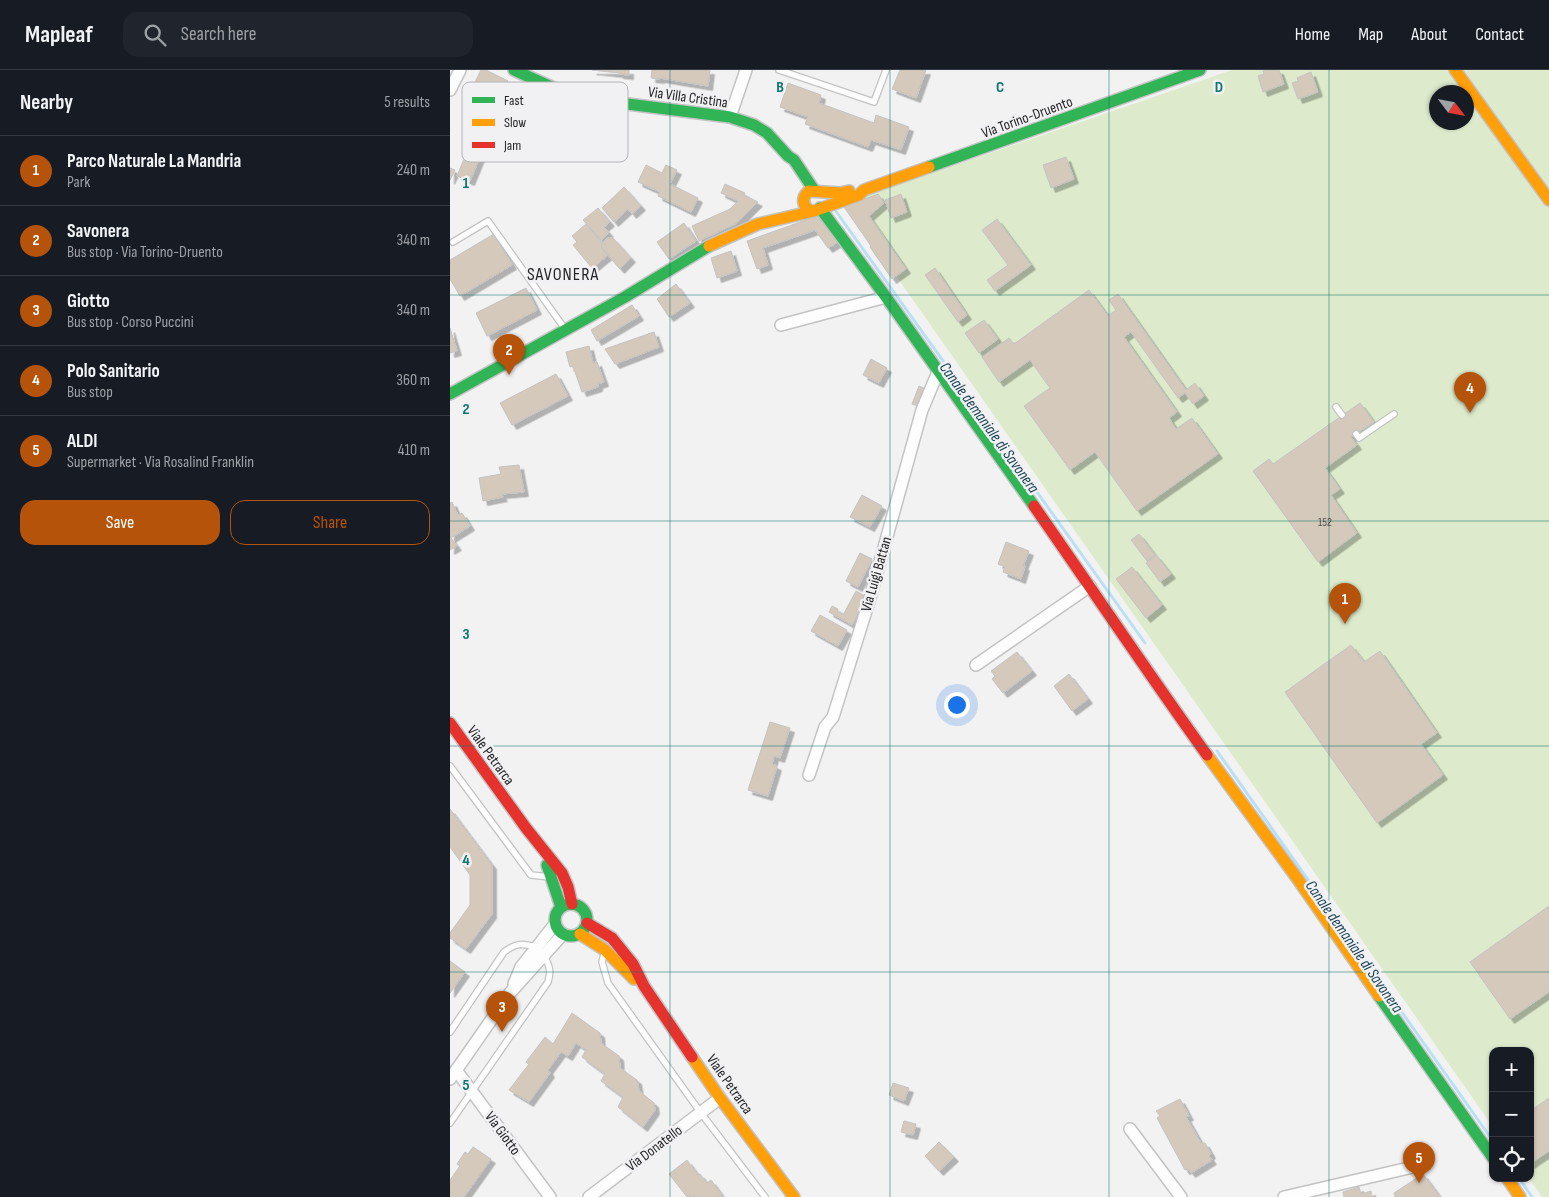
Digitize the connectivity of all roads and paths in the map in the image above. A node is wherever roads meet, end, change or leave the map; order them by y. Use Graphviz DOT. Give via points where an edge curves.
graph roads {
  1 [pos="460,70"];
  2 [pos="514,70"];
  3 [pos="746,70"];
  4 [pos="779,70"];
  5 [pos="886,70"];
  6 [pos="1200,70"];
  7 [pos="1455,70"];
  8 [pos="540,82"];
  9 [pos="450,90"];
  10 [pos="628,104"];
  11 [pos="730,117"];
  12 [pos="864,190"];
  13 [pos="803,198"];
  14 [pos="1549,200"];
  15 [pos="815,209"];
  16 [pos="758,224"];
  17 [pos="454,242"];
  18 [pos="888,300"];
  19 [pos="781,325"];
  20 [pos="567,331"];
  21 [pos="938,372"];
  22 [pos="450,394"];
  23 [pos="1336,406"];
  24 [pos="1394,414"];
  25 [pos="1342,415"];
  26 [pos="1356,434"];
  27 [pos="1090,586"];
  28 [pos="1108,613"];
  29 [pos="976,665"];
  30 [pos="450,723"];
  31 [pos="1209,757"];
  32 [pos="450,766"];
  33 [pos="809,775"];
  34 [pos="526,828"];
  35 [pos="552,877"];
  36 [pos="566,906"];
  37 [pos="588,923"];
  38 [pos="555,924"];
  39 [pos="562,934"];
  40 [pos="580,934"];
  41 [pos="605,950"];
  42 [pos="540,952"];
  43 [pos="644,986"];
  44 [pos="450,1032"];
  45 [pos="453,1074"];
  46 [pos="472,1092"];
  47 [pos="720,1098"];
  48 [pos="701,1113"];
  49 [pos="450,1123"];
  50 [pos="1130,1129"];
  51 [pos="1489,1152"];
  52 [pos="1413,1167"];
  53 [pos="1510,1182"];
  54 [pos="550,1197"];
  55 [pos="588,1197"];
  56 [pos="765,1197"];
  57 [pos="794,1197"];
  58 [pos="1181,1197"];
  59 [pos="1284,1197"];
  60 [pos="1520,1197"];
  1 -- 9 [label="street"];
  2 -- 8 [label="street, Via Villa Cristina"];
  3 -- 11 [label="street"];
  4 -- 5 [label="lane" via="874,102"];
  6 -- 12 [label="street, Via Torino-Druento"];
  7 -- 14 [label="street"];
  10 -- 11 [label="street, Via Villa Cristina"];
  11 -- 13 [label="street, Via Villa Cristina" via="765,132 778,144 790,159 789,165"];
  12 -- 13 [label="street, Via Torino-Druento"];
  12 -- 15 [label="street, Via Torino-Druento" via="859,195"];
  13 -- 15 [label="street" via="803,205"];
  13 -- 15 [label="street" via="823,198 822,205"];
  13 -- 16 [label="street, Via Torino-Druento"];
  15 -- 16 [label="street, Via Torino-Druento"];
  15 -- 18 [label="street"];
  16 -- 20 [label="street, Via Torino-Druento" via="703,249"];
  17 -- 20 [label="lane" via="488,221"];
  18 -- 19 [label="street"];
  18 -- 21 [label="street"];
  20 -- 22 [label="street, Via Torino-Druento"];
  21 -- 27 [label="street"];
  21 -- 33 [label="street, Via Luigi Battan" via="922,410 833,717 825,726"];
  23 -- 25 [label="lane"];
  24 -- 26 [label="lane" via="1359,438"];
  27 -- 28 [label="street"];
  27 -- 29 [label="street"];
  28 -- 31 [label="street"];
  28 -- 31 [label="street" via="1172,693"];
  30 -- 34 [label="street, Viale Petrarca"];
  31 -- 51 [label="street"];
  32 -- 35 [label="lane" via="530,875"];
  34 -- 35 [label="street, Viale Petrarca"];
  34 -- 36 [label="street, Viale Petrarca" via="562,873 568,887"];
  35 -- 36 [label="street, Viale Petrarca"];
  36 -- 37 [label="street" via="580,907 585,911"];
  36 -- 38 [label="street" via="556,914"];
  37 -- 40 [label="street"];
  37 -- 43 [label="street, Viale Petrarca" via="612,938 633,964"];
  38 -- 39 [label="street"];
  38 -- 42 [label="street"];
  39 -- 40 [label="street" via="573,937"];
  39 -- 42 [label="street"];
  40 -- 41 [label="street, Viale Petrarca"];
  41 -- 43 [label="street, Viale Petrarca"];
  41 -- 48 [label="lane" via="602,962 608,982"];
  42 -- 44 [label="lane" via="523,944 504,952"];
  42 -- 45 [label="street" via="521,967 510,993"];
  42 -- 46 [label="lane" via="549,964 548,982"];
  43 -- 47 [label="street, Viale Petrarca"];
  45 -- 46 [label="street, Via Giotto"];
  46 -- 49 [label="lane"];
  46 -- 54 [label="street, Via Giotto"];
  47 -- 48 [label="street, Via Donatello"];
  47 -- 57 [label="street, Viale Petrarca"];
  48 -- 55 [label="street, Via Donatello"];
  48 -- 56 [label="lane"];
  50 -- 58 [label="street"];
  52 -- 59 [label="street"];
  53 -- 60 [label="street"];
}
